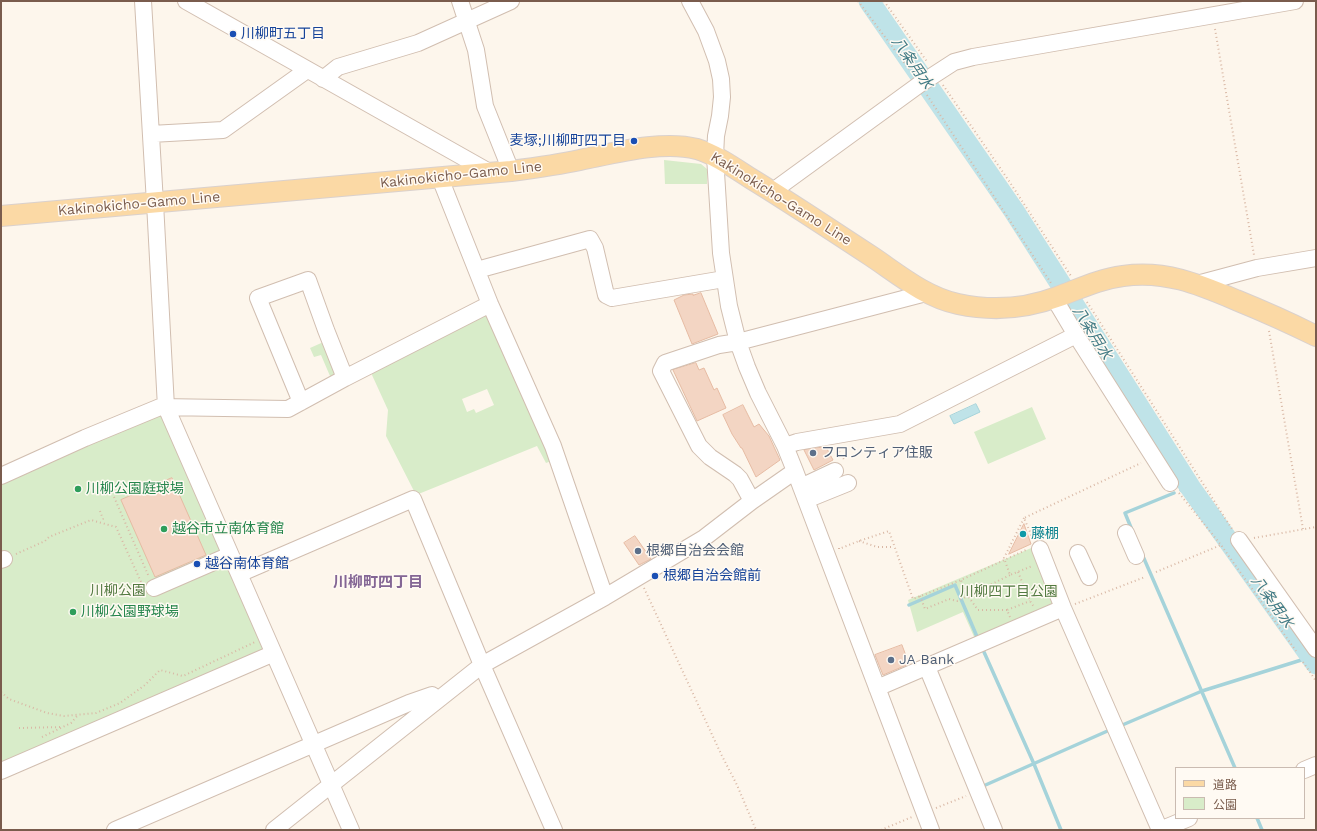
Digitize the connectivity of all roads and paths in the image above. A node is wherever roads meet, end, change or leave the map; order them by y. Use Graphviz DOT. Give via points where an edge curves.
graph roads {
  1 [pos="143,1"];
  2 [pos="186,1"];
  3 [pos="460,1"];
  4 [pos="511,1"];
  5 [pos="690,1"];
  6 [pos="858,1"];
  7 [pos="884,1"];
  8 [pos="1296,1"];
  9 [pos="1213,15"];
  10 [pos="466,20"];
  11 [pos="307,70"];
  12 [pos="323,79"];
  13 [pos="928,79"];
  14 [pos="151,134"];
  15 [pos="715,156"];
  16 [pos="511,171"];
  17 [pos="491,173"];
  18 [pos="440,178"];
  19 [pos="773,192"];
  20 [pos="155,203"];
  21 [pos="1,216"];
  22 [pos="1316,258"];
  23 [pos="1257,268"];
  24 [pos="477,270"];
  25 [pos="724,279"];
  26 [pos="1197,284"];
  27 [pos="1067,292"];
  28 [pos="926,293"];
  29 [pos="490,304"];
  30 [pos="1265,312"];
  31 [pos="1076,335"];
  32 [pos="1316,336"];
  33 [pos="738,342"];
  34 [pos="345,378"];
  35 [pos="301,402"];
  36 [pos="166,407"];
  37 [pos="834,443"];
  38 [pos="785,446"];
  39 [pos="1143,462"];
  40 [pos="842,468"];
  41 [pos="795,471"];
  42 [pos="1,476"];
  43 [pos="1165,481"];
  44 [pos="848,483"];
  45 [pos="803,493"];
  46 [pos="114,497"];
  47 [pos="752,501"];
  48 [pos="100,511"];
  49 [pos="1024,518"];
  50 [pos="102,522"];
  51 [pos="1316,527"];
  52 [pos="1304,529"];
  53 [pos="1126,533"];
  54 [pos="1239,540"];
  55 [pos="859,541"];
  56 [pos="837,543"];
  57 [pos="1221,545"];
  58 [pos="894,547"];
  59 [pos="1039,550"];
  60 [pos="1078,553"];
  61 [pos="230,555"];
  62 [pos="1136,556"];
  63 [pos="3,559"];
  64 [pos="1004,560"];
  65 [pos="1018,572"];
  66 [pos="1156,572"];
  67 [pos="239,574"];
  68 [pos="1010,575"];
  69 [pos="640,577"];
  70 [pos="1089,577"];
  71 [pos="1144,577"];
  72 [pos="961,580"];
  73 [pos="149,589"];
  74 [pos="968,596"];
  75 [pos="605,597"];
  76 [pos="920,597"];
  77 [pos="1030,601"];
  78 [pos="1063,608"];
  79 [pos="1007,610"];
  80 [pos="1040,618"];
  81 [pos="1015,629"];
  82 [pos="265,637"];
  83 [pos="1316,649"];
  84 [pos="1296,652"];
  85 [pos="272,654"];
  86 [pos="1303,662"];
  87 [pos="482,665"];
  88 [pos="927,667"];
  89 [pos="1316,681"];
  90 [pos="877,688"];
  91 [pos="1,692"];
  92 [pos="436,700"];
  93 [pos="78,715"];
  94 [pos="64,726"];
  95 [pos="19,728"];
  96 [pos="37,740"];
  97 [pos="313,745"];
  98 [pos="1316,765"];
  99 [pos="1305,770"];
  100 [pos="1,771"];
  101 [pos="332,785"];
  102 [pos="977,792"];
  103 [pos="924,812"];
  104 [pos="1187,819"];
  105 [pos="115,830"];
  106 [pos="274,830"];
  107 [pos="351,830"];
  108 [pos="554,830"];
  109 [pos="756,830"];
  110 [pos="882,830"];
  111 [pos="931,830"];
  112 [pos="994,830"];
  113 [pos="1160,830"];
  1 -- 14 [label="street"];
  2 -- 11 [label="street"];
  3 -- 10 [label="street"];
  4 -- 10 [label="street"];
  5 -- 15 [label="street" via="706,31 721,79 722,97"];
  6 -- 13 [label="path"];
  7 -- 13 [label="path"];
  8 -- 9 [label="street"];
  9 -- 13 [label="street" via="973,57 954,62"];
  9 -- 23 [label="path"];
  10 -- 12 [label="street" via="418,43 338,67"];
  10 -- 16 [label="street" via="476,50 485,106"];
  11 -- 12 [label="street"];
  11 -- 14 [label="street" via="223,130"];
  12 -- 17 [label="street"];
  13 -- 19 [label="street"];
  13 -- 27 [label="path"];
  13 -- 27 [label="path" via="1009,181"];
  14 -- 20 [label="street"];
  15 -- 16 [label="main road, Kakinokicho-Gamo Line" via="696,149 650,147 553,166"];
  15 -- 19 [label="main road, Kakinokicho-Gamo Line"];
  15 -- 25 [label="street"];
  16 -- 17 [label="main road, Kakinokicho-Gamo Line"];
  17 -- 18 [label="main road, Kakinokicho-Gamo Line"];
  18 -- 20 [label="main road, Kakinokicho-Gamo Line"];
  18 -- 24 [label="street"];
  19 -- 28 [label="main road, Kakinokicho-Gamo Line"];
  20 -- 21 [label="main road, Kakinokicho-Gamo Line"];
  20 -- 36 [label="street"];
  22 -- 23 [label="street"];
  23 -- 26 [label="street"];
  24 -- 25 [label="street" via="590,239 595,248 606,295 612,298"];
  24 -- 29 [label="street"];
  25 -- 33 [label="street"];
  26 -- 27 [label="main road, Kakinokicho-Gamo Line" via="1147,274 1105,279"];
  26 -- 30 [label="main road, Kakinokicho-Gamo Line"];
  27 -- 28 [label="main road, Kakinokicho-Gamo Line" via="1020,306 1000,309 955,303"];
  27 -- 31 [label="street"];
  27 -- 54 [label="path"];
  28 -- 33 [label="street"];
  29 -- 34 [label="street"];
  29 -- 75 [label="street" via="553,446"];
  30 -- 32 [label="main road, Kakinokicho-Gamo Line"];
  30 -- 52 [label="path"];
  31 -- 38 [label="street" via="900,424"];
  31 -- 43 [label="street"];
  33 -- 38 [label="street" via="758,393"];
  33 -- 47 [label="street" via="719,345 665,363 661,371 699,446 740,479"];
  34 -- 35 [label="street"];
  34 -- 35 [label="street" via="308,280 258,298"];
  35 -- 36 [label="street" via="288,409"];
  36 -- 42 [label="street" via="160,407 85,438"];
  36 -- 61 [label="street"];
  37 -- 40 [label="path"];
  38 -- 41 [label="street"];
  39 -- 49 [label="path"];
  40 -- 45 [label="street"];
  41 -- 45 [label="street"];
  41 -- 47 [label="street"];
  43 -- 57 [label="path"];
  44 -- 45 [label="street"];
  45 -- 90 [label="street"];
  46 -- 73 [label="path"];
  47 -- 69 [label="street" via="704,538"];
  48 -- 50 [label="path" via="104,519"];
  49 -- 59 [label="path"];
  49 -- 64 [label="path"];
  50 -- 63 [label="path" via="91,520"];
  50 -- 73 [label="path" via="116,527"];
  51 -- 52 [label="path"];
  52 -- 54 [label="path"];
  53 -- 62 [label="street"];
  54 -- 83 [label="street"];
  55 -- 56 [label="path" via="839,550"];
  55 -- 58 [label="path" via="878,547"];
  55 -- 58 [label="path" via="889,531"];
  57 -- 66 [label="path"];
  57 -- 84 [label="path"];
  58 -- 76 [label="path" via="913,599"];
  59 -- 64 [label="path" via="1036,546"];
  59 -- 65 [label="path"];
  59 -- 78 [label="street" via="1060,589"];
  60 -- 70 [label="street"];
  61 -- 67 [label="street"];
  61 -- 73 [label="street"];
  64 -- 68 [label="path"];
  64 -- 72 [label="path"];
  65 -- 68 [label="path"];
  65 -- 77 [label="path"];
  67 -- 82 [label="street"];
  67 -- 87 [label="street" via="413,499"];
  68 -- 74 [label="path"];
  69 -- 75 [label="street"];
  69 -- 109 [label="path"];
  71 -- 78 [label="path"];
  72 -- 74 [label="path"];
  72 -- 76 [label="path"];
  74 -- 76 [label="path" via="958,600 949,599 925,609"];
  74 -- 79 [label="path" via="978,610"];
  75 -- 87 [label="street"];
  77 -- 79 [label="path"];
  77 -- 80 [label="path"];
  78 -- 80 [label="street"];
  78 -- 113 [label="street" via="1108,719"];
  79 -- 81 [label="path"];
  80 -- 81 [label="street"];
  81 -- 88 [label="street"];
  82 -- 85 [label="street"];
  82 -- 93 [label="path" via="183,676 160,670 145,685 120,703 96,713"];
  85 -- 97 [label="street"];
  85 -- 100 [label="street"];
  86 -- 89 [label="path"];
  87 -- 92 [label="street"];
  87 -- 108 [label="street"];
  88 -- 90 [label="street"];
  88 -- 102 [label="street"];
  90 -- 103 [label="street"];
  91 -- 93 [label="path" via="9,698 47,713"];
  92 -- 97 [label="street" via="432,695 409,703"];
  92 -- 101 [label="street"];
  93 -- 94 [label="path"];
  94 -- 95 [label="path"];
  94 -- 96 [label="path"];
  97 -- 101 [label="street"];
  97 -- 105 [label="street"];
  98 -- 99 [label="street"];
  101 -- 106 [label="street"];
  101 -- 107 [label="street"];
  102 -- 103 [label="path"];
  102 -- 112 [label="street"];
  103 -- 110 [label="path"];
  103 -- 111 [label="street"];
  104 -- 113 [label="street"];
}
